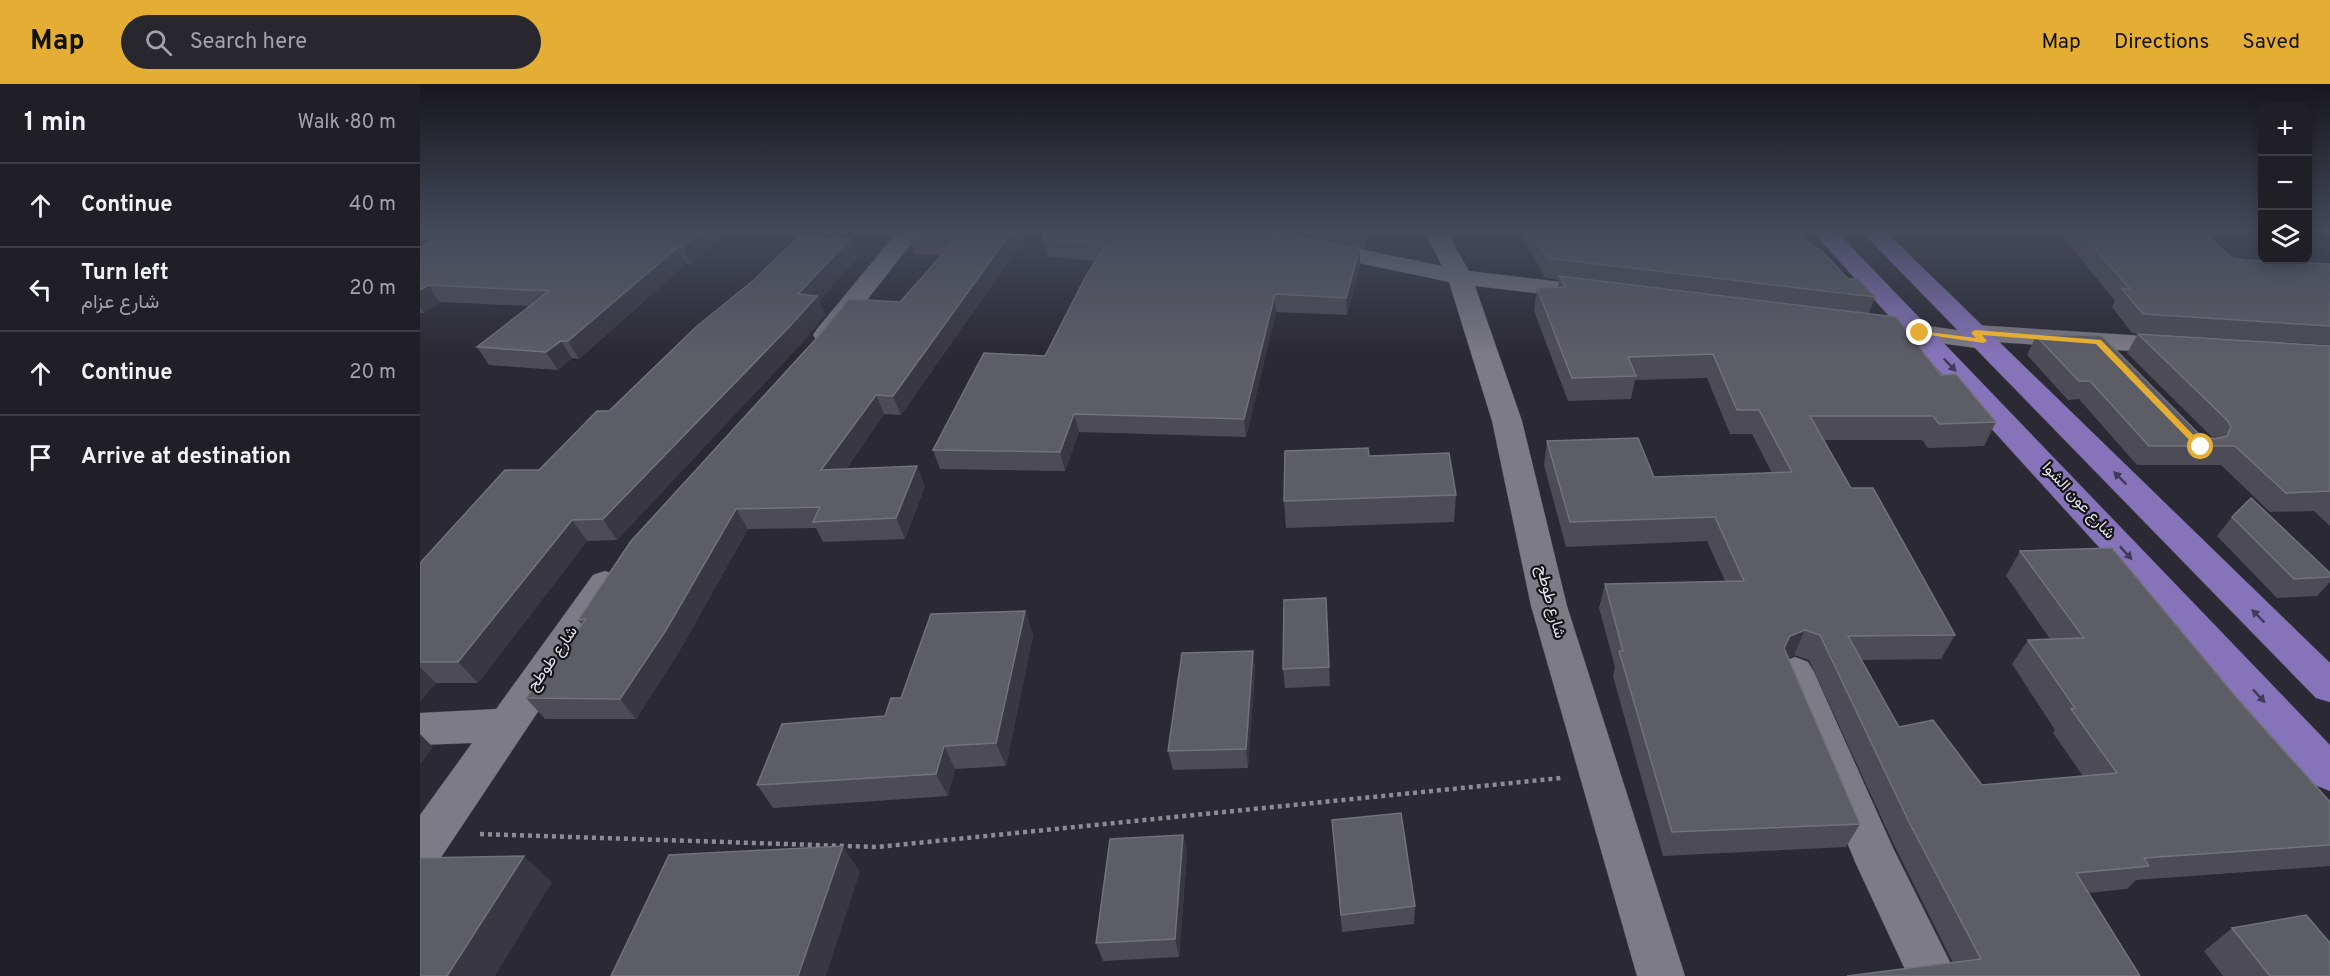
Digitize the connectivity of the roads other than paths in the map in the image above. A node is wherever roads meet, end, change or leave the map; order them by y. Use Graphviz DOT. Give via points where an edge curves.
graph roads {
  1 [pos="876,273"];
  2 [pos="1439,273"];
  3 [pos="1458,273"];
  4 [pos="1863,273"];
  5 [pos="1914,273"];
  6 [pos="1460,277"];
  7 [pos="1613,296"];
  8 [pos="1873,327"];
  9 [pos="1920,333"];
  10 [pos="1979,337"];
  11 [pos="2098,342"];
  12 [pos="2202,348"];
  13 [pos="804,361"];
  14 [pos="2122,367"];
  15 [pos="619,564"];
  16 [pos="1795,672"];
  17 [pos="2330,687"];
  18 [pos="508,725"];
  19 [pos="420,729"];
  20 [pos="2330,773"];
  21 [pos="426,842"];
  22 [pos="1661,976"];
  23 [pos="1933,976"];
  1 -- 13 [label="street"];
  2 -- 6 [label="street"];
  3 -- 6 [label="street, شارع طوطح"];
  4 -- 9 [label="main road, شارع عون الشوا"];
  5 -- 10 [label="main road"];
  6 -- 7 [label="street"];
  6 -- 22 [label="street, شارع طوطح" via="1507,422 1549,606"];
  8 -- 9 [label="street"];
  9 -- 10 [label="street"];
  9 -- 20 [label="main road, شارع عون الشوا, one-way"];
  10 -- 11 [label="street"];
  17 -- 10 [label="main road, one-way"];
  11 -- 12 [label="street"];
  11 -- 14 [label="street"];
  15 -- 18 [label="street, شارع طوطح"];
  16 -- 23 [label="street" via="1878,864"];
  18 -- 19 [label="street"];
  18 -- 21 [label="street, شارع طوطح"];
}
